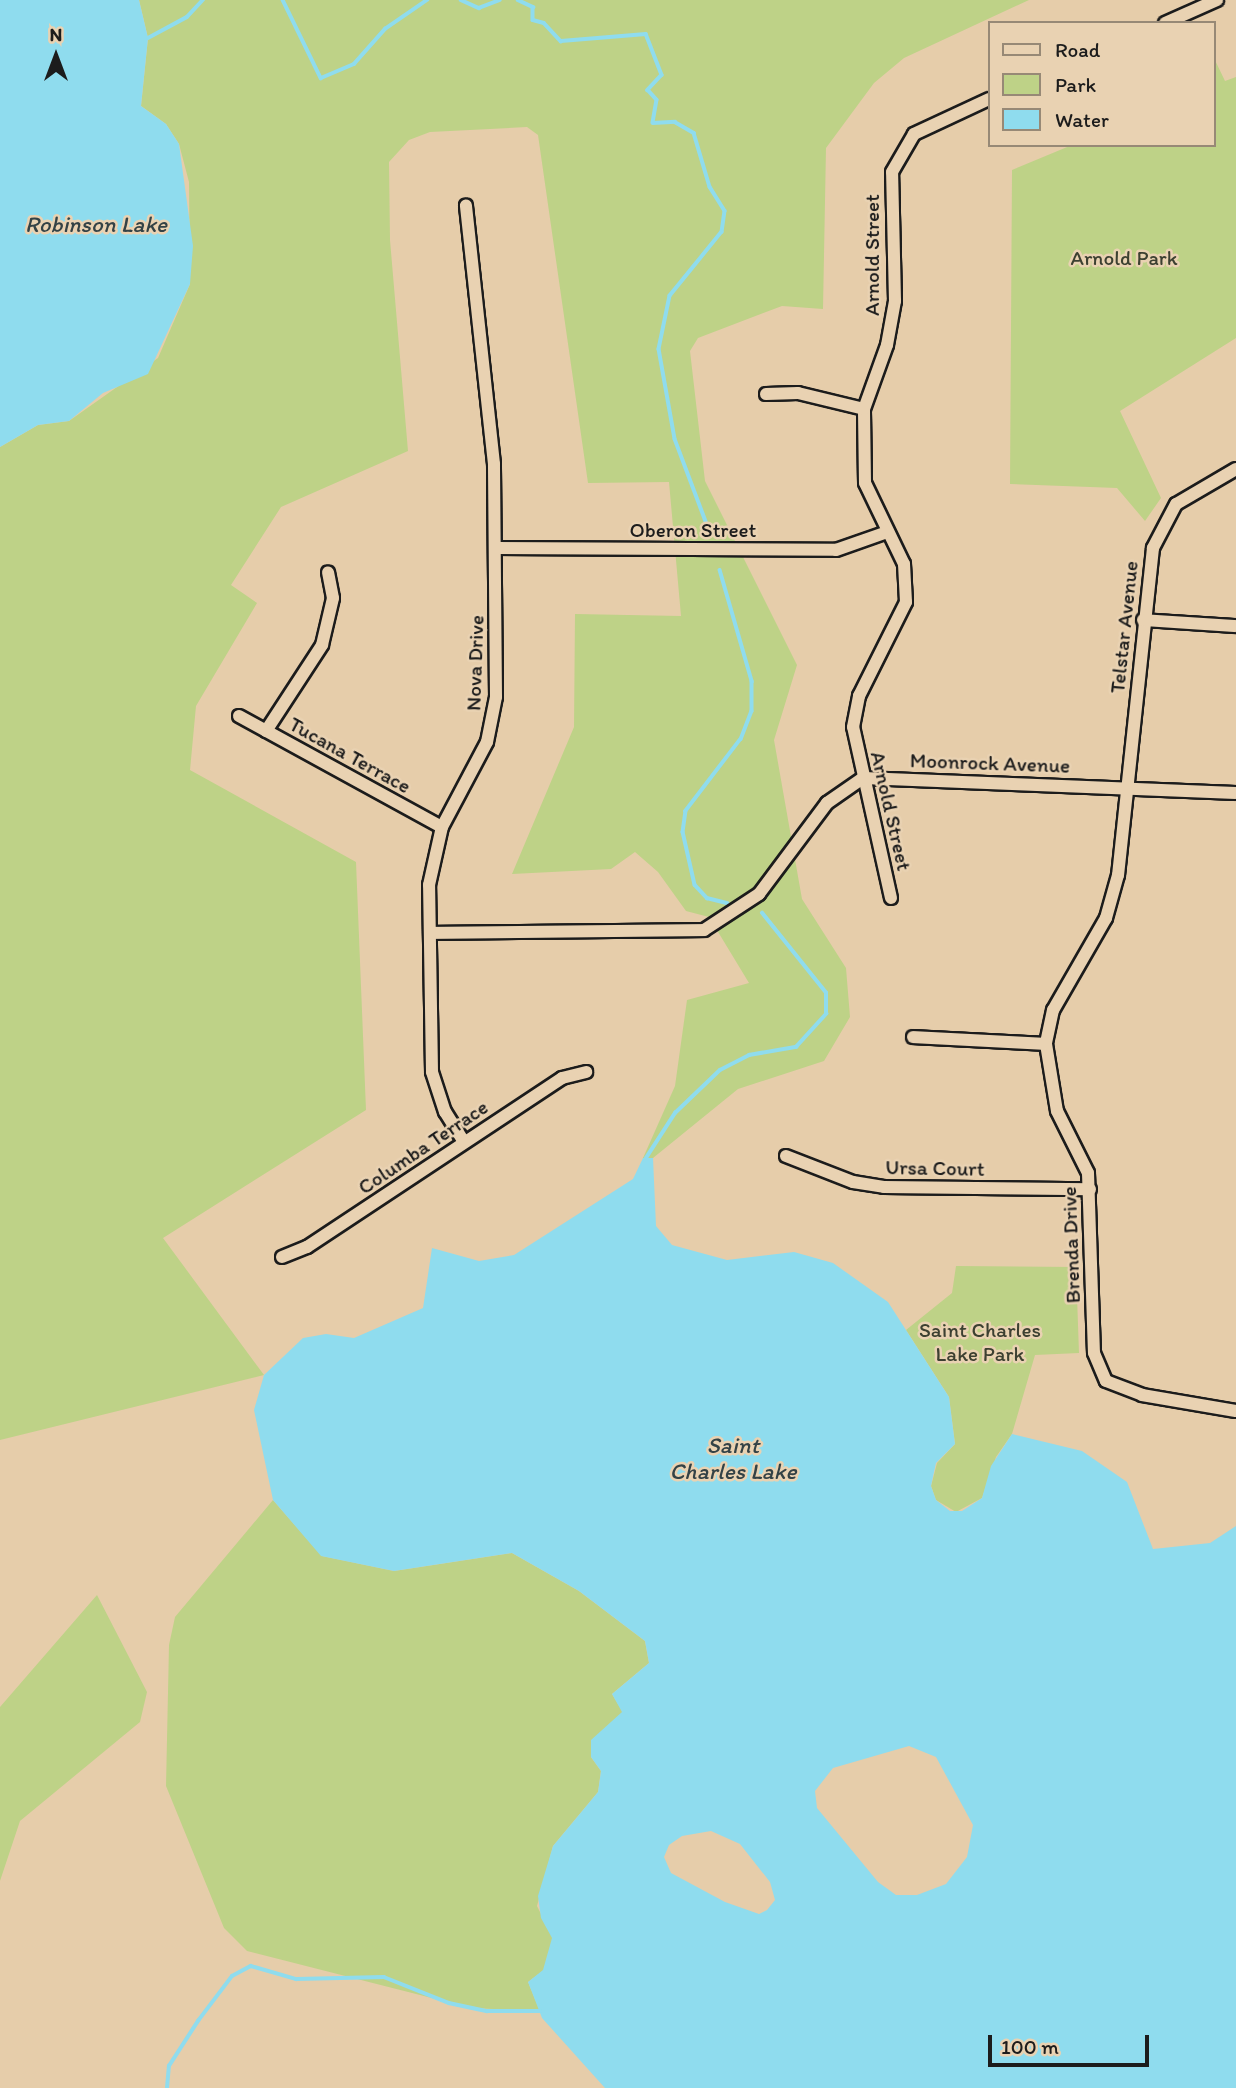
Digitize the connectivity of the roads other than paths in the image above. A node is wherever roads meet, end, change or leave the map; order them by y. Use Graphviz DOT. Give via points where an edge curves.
graph roads {
  1 [pos="1217,0"];
  2 [pos="1170,21"];
  3 [pos="988,99"];
  4 [pos="466,206"];
  5 [pos="766,394"];
  6 [pos="864,409"];
  7 [pos="1236,469"];
  8 [pos="887,533"];
  9 [pos="496,548"];
  10 [pos="328,572"];
  11 [pos="1143,620"];
  12 [pos="1236,626"];
  13 [pos="239,716"];
  14 [pos="266,731"];
  15 [pos="863,778"];
  16 [pos="1127,787"];
  17 [pos="1236,793"];
  18 [pos="442,827"];
  19 [pos="891,898"];
  20 [pos="430,933"];
  21 [pos="913,1037"];
  22 [pos="1046,1044"];
  23 [pos="586,1072"];
  24 [pos="464,1142"];
  25 [pos="786,1156"];
  26 [pos="1090,1189"];
  27 [pos="282,1258"];
  28 [pos="1236,1411"];
  1 -- 2 [label="street"];
  3 -- 6 [label="street, Arnold Street" via="925,127 895,162 894,314"];
  4 -- 9 [label="street, Nova Drive" via="493,456"];
  5 -- 6 [label="street" via="798,393"];
  6 -- 8 [label="street, Arnold Street" via="865,483"];
  7 -- 11 [label="street, Telstar Avenue" via="1176,503 1153,548"];
  8 -- 9 [label="street, Oberon Street" via="836,550"];
  8 -- 15 [label="street, Arnold Street" via="904,565 906,602 859,696 853,727"];
  9 -- 18 [label="street, Nova Drive" via="493,720 482,753"];
  10 -- 14 [label="street" via="333,598 323,645"];
  11 -- 12 [label="street"];
  11 -- 16 [label="street, Telstar Avenue"];
  13 -- 14 [label="street, Tucana Terrace"];
  14 -- 18 [label="street, Tucana Terrace"];
  15 -- 16 [label="street, Moonrock Avenue"];
  15 -- 19 [label="street, Arnold Street"];
  15 -- 20 [label="street" via="827,803 759,894 704,930"];
  16 -- 17 [label="street, Moonrock Avenue"];
  16 -- 22 [label="street, Brenda Drive" via="1118,875 1106,918 1053,1010"];
  18 -- 20 [label="street, Nova Drive" via="430,868"];
  20 -- 24 [label="street, Nova Drive" via="434,1085"];
  21 -- 22 [label="street"];
  22 -- 26 [label="street, Brenda Drive" via="1058,1111 1088,1172"];
  23 -- 24 [label="street, Columba Terrace" via="562,1078"];
  24 -- 27 [label="street, Columba Terrace" via="307,1247"];
  25 -- 26 [label="street, Ursa Court" via="853,1182 884,1187"];
  26 -- 28 [label="street, Brenda Drive" via="1094,1353 1106,1381 1142,1395"];
}
